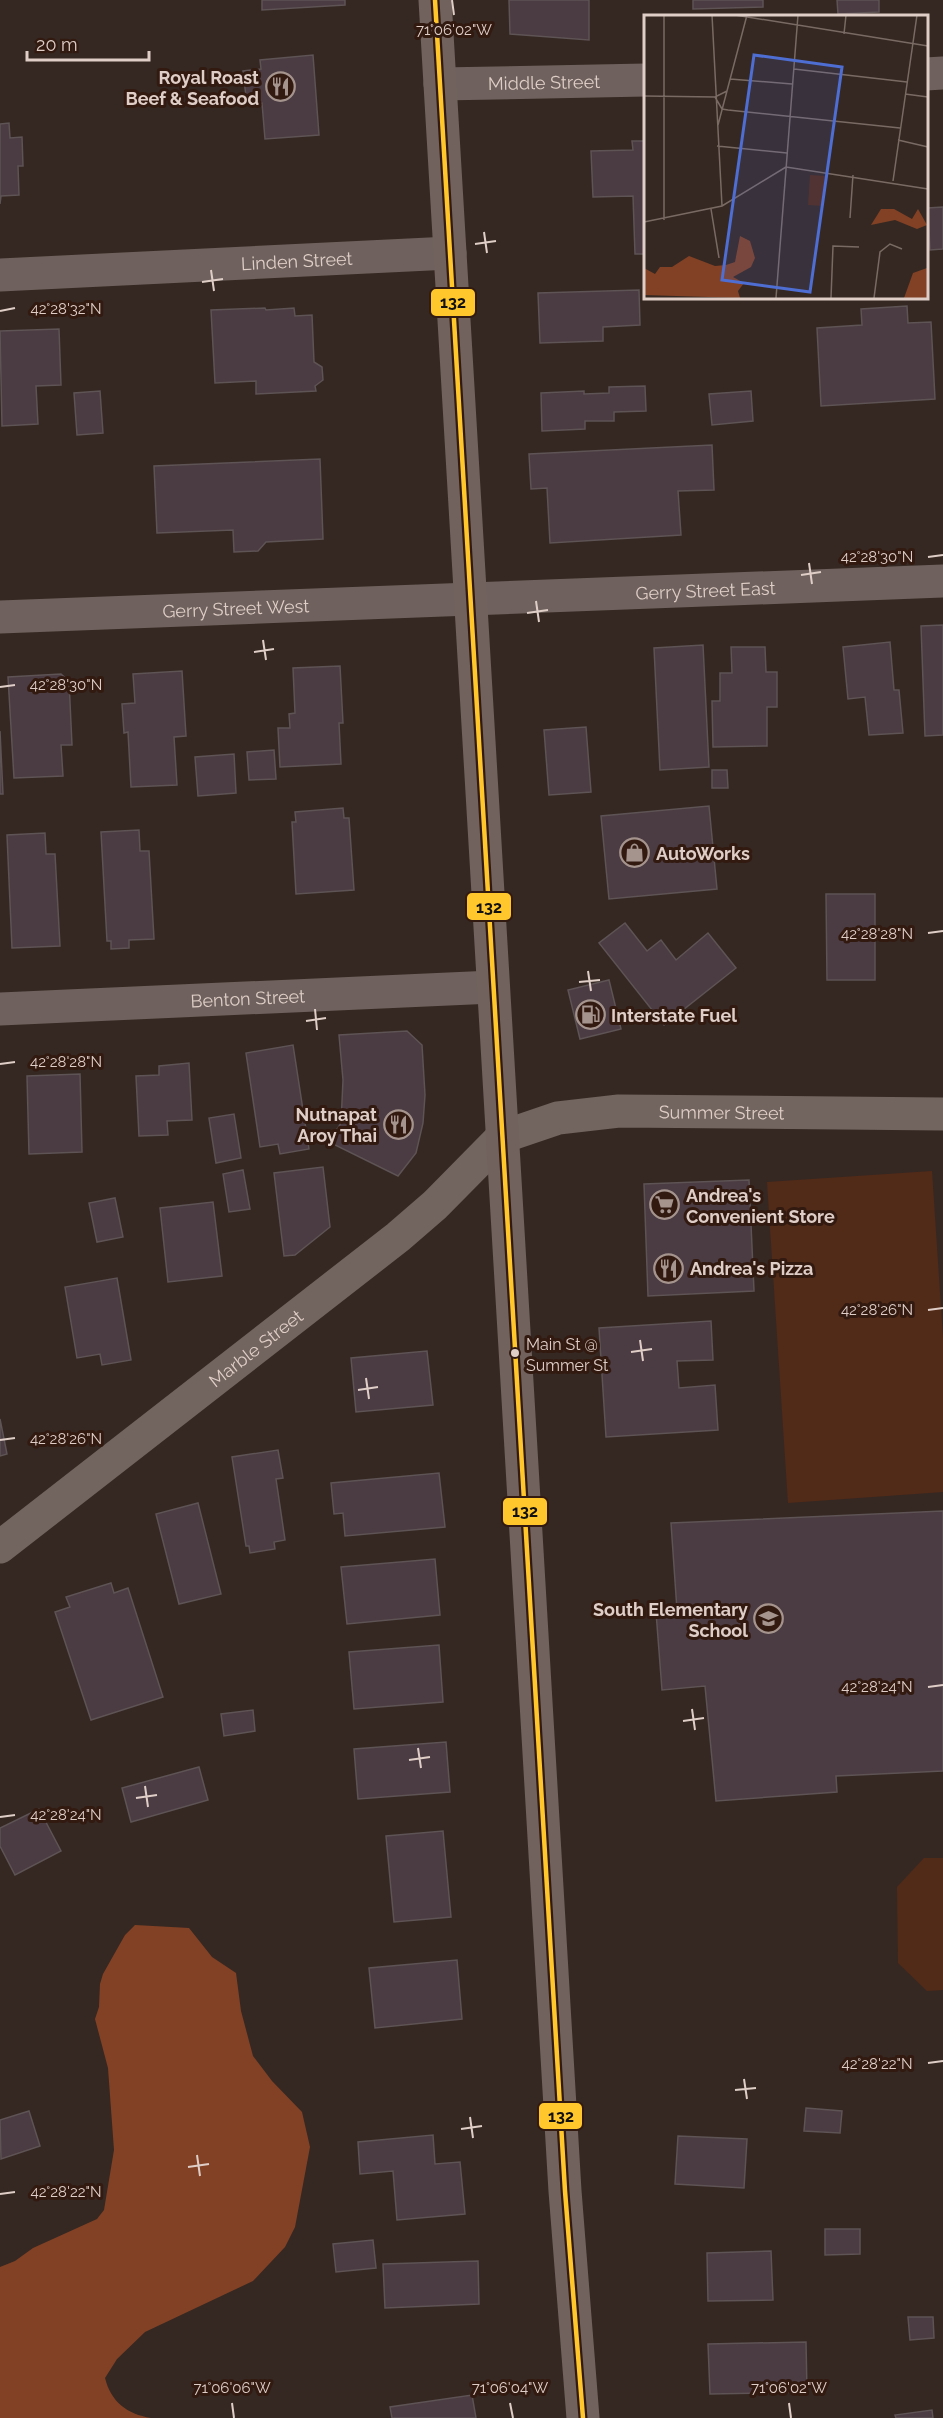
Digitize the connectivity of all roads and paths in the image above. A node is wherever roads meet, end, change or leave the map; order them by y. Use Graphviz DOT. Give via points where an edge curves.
graph roads {
  1 [pos="435,0"];
  2 [pos="644,80"];
  3 [pos="440,84"];
  4 [pos="450,253"];
  5 [pos="0,275"];
  6 [pos="943,581"];
  7 [pos="470,597"];
  8 [pos="0,617"];
  9 [pos="493,987"];
  10 [pos="0,1009"];
  11 [pos="943,1114"];
  12 [pos="502,1137"];
  13 [pos="0,1547"];
  14 [pos="583,2418"];
  1 -- 3 [label="main road"];
  2 -- 3 [label="street, Middle Street"];
  3 -- 4 [label="main road"];
  4 -- 5 [label="street, Linden Street"];
  4 -- 7 [label="main road"];
  6 -- 7 [label="street, Gerry Street East"];
  7 -- 8 [label="street, Gerry Street West"];
  7 -- 9 [label="main road"];
  9 -- 10 [label="street, Benton Street"];
  9 -- 12 [label="main road"];
  11 -- 12 [label="main road, Summer Street" via="619,1111 558,1118"];
  12 -- 13 [label="main road, Marble Street" via="398,1237"];
  12 -- 14 [label="main road" via="564,2180"];
}
